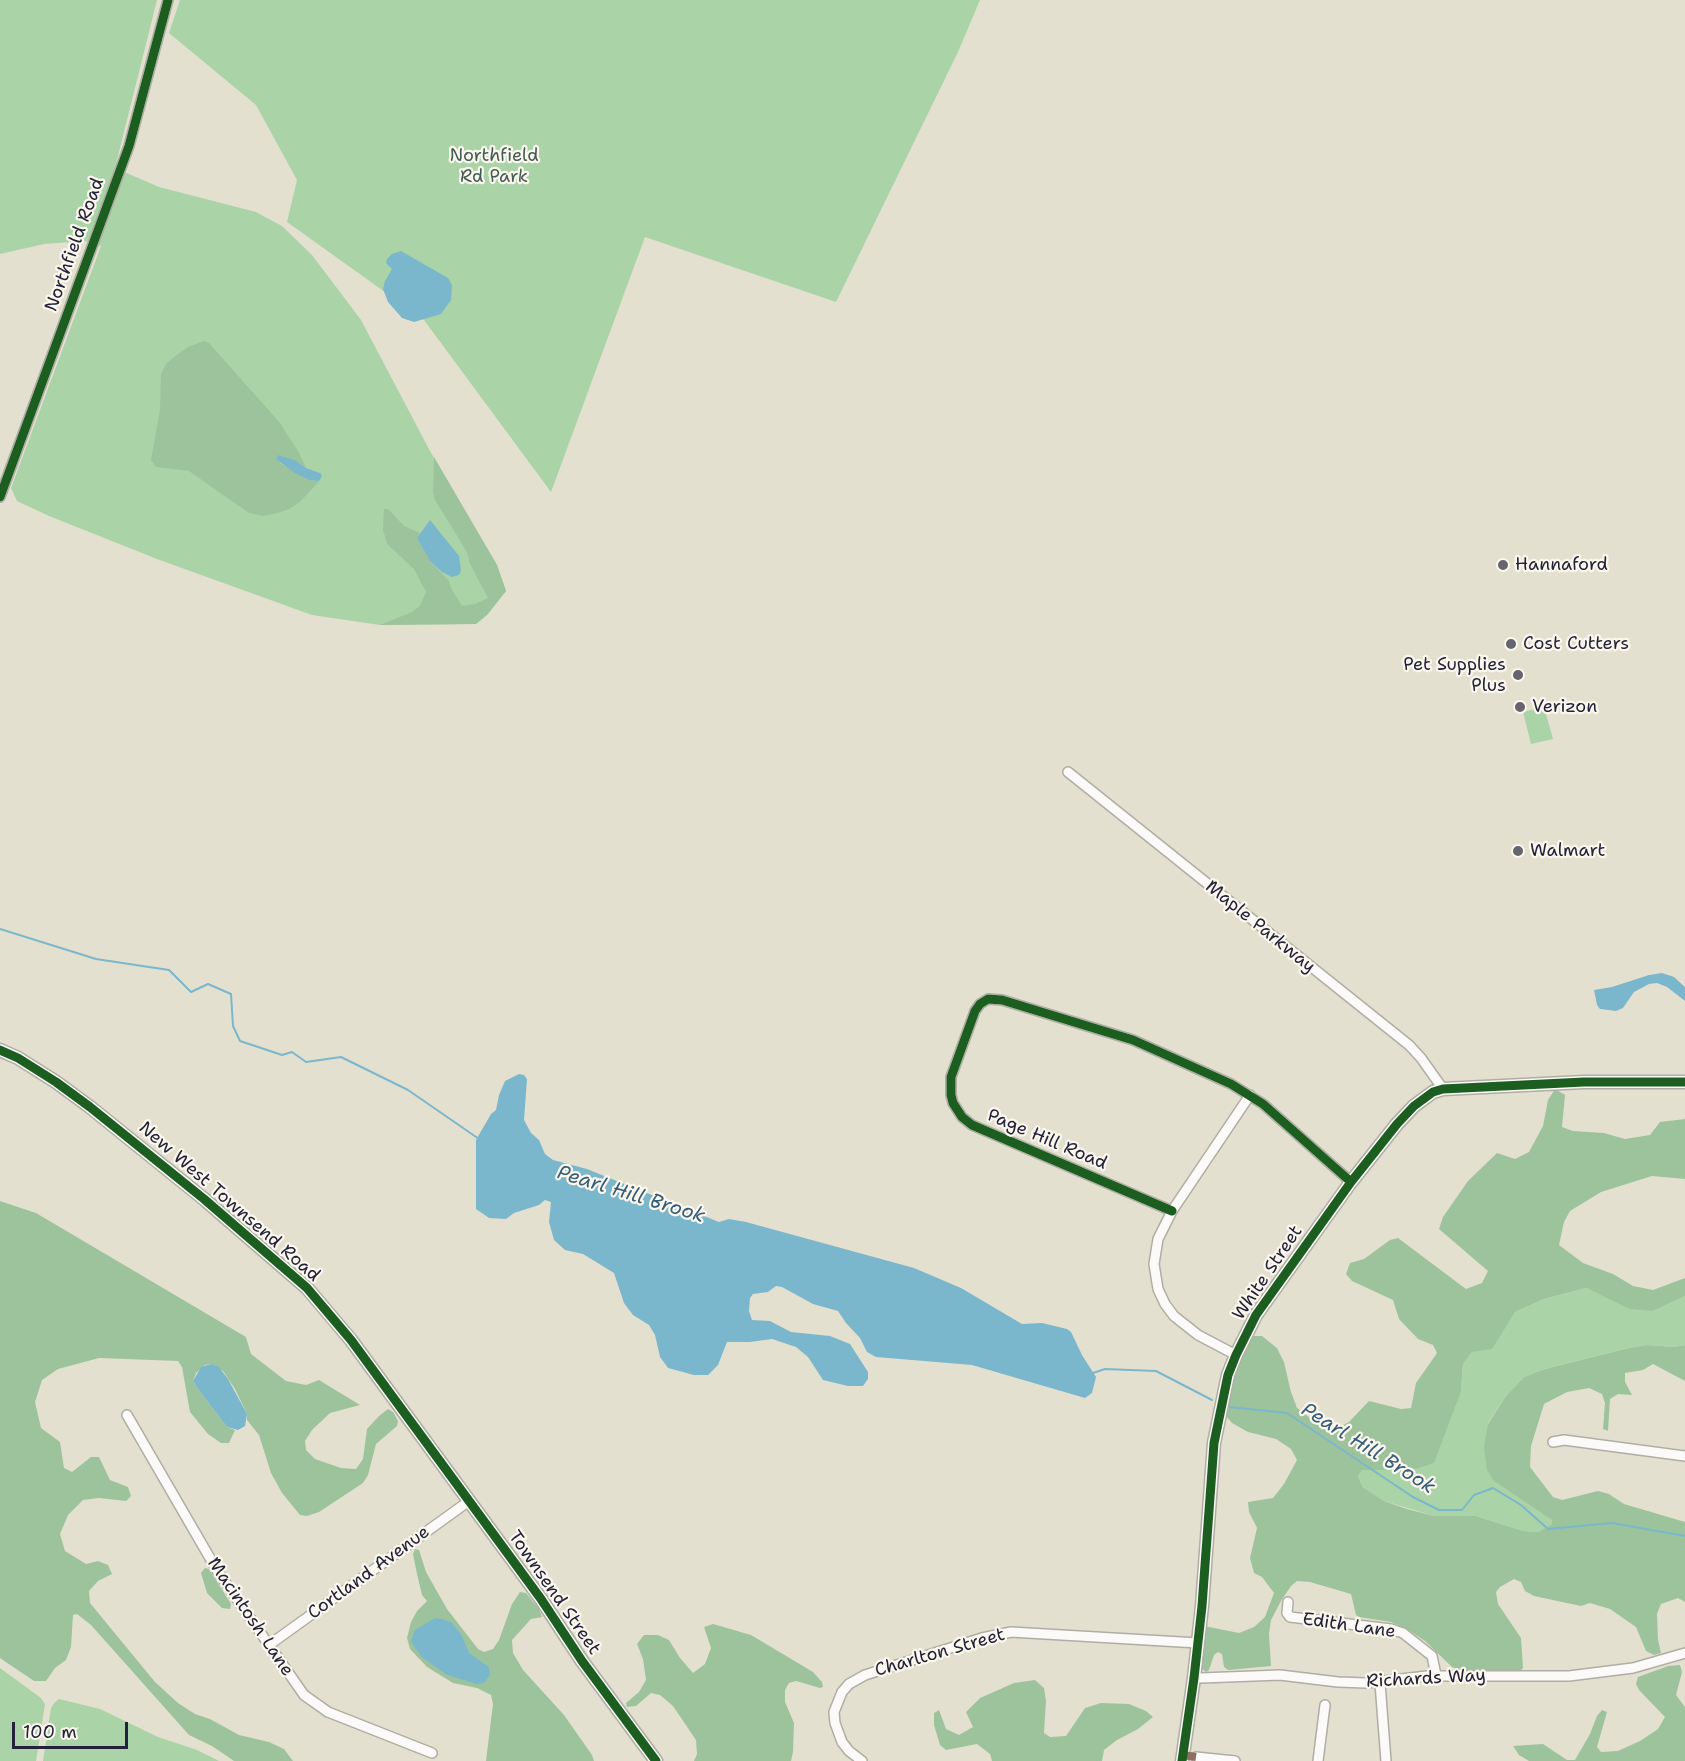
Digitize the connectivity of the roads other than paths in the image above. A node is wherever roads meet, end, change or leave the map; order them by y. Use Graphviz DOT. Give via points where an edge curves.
graph roads {
  1 [pos="168,0"];
  2 [pos="0,496"];
  3 [pos="1068,772"];
  4 [pos="0,1050"];
  5 [pos="1685,1082"];
  6 [pos="1443,1089"];
  7 [pos="1250,1095"];
  8 [pos="1351,1182"];
  9 [pos="1172,1211"];
  10 [pos="1236,1355"];
  11 [pos="127,1415"];
  12 [pos="1553,1442"];
  13 [pos="426,1444"];
  14 [pos="1685,1456"];
  15 [pos="469,1501"];
  16 [pos="1288,1602"];
  17 [pos="1198,1643"];
  18 [pos="269,1645"];
  19 [pos="1685,1653"];
  20 [pos="1436,1675"];
  21 [pos="1201,1678"];
  22 [pos="1380,1683"];
  23 [pos="1325,1704"];
  24 [pos="432,1753"];
  25 [pos="1196,1757"];
  26 [pos="656,1761"];
  27 [pos="862,1761"];
  28 [pos="1182,1761"];
  29 [pos="1235,1761"];
  30 [pos="1318,1761"];
  31 [pos="1386,1761"];
  1 -- 2 [label="street, Northfield Road" via="129,146"];
  3 -- 6 [label="street, Maple Parkway" via="1409,1045"];
  4 -- 13 [label="street, New West Townsend Road" via="90,1107 307,1288 351,1340"];
  5 -- 6 [label="street, White Street"];
  6 -- 8 [label="street, White Street" via="1414,1106"];
  7 -- 8 [label="street"];
  7 -- 9 [label="street"];
  7 -- 9 [label="street, Page Hill Road" via="1133,1040 993,998 983,1001 975,1011 951,1077 951,1095 962,1117 972,1125"];
  8 -- 10 [label="street, White Street" via="1256,1315"];
  9 -- 10 [label="street" via="1155,1251 1158,1289 1164,1304 1186,1326"];
  10 -- 17 [label="street, White Street" via="1222,1395 1214,1443"];
  11 -- 18 [label="street, Macintosh Lane" via="210,1558"];
  12 -- 14 [label="street" via="1564,1440"];
  13 -- 15 [label="street, Townsend Street"];
  15 -- 18 [label="street, Cortland Avenue"];
  15 -- 26 [label="street, Townsend Street"];
  16 -- 20 [label="street, Edith Lane" via="1290,1617 1403,1633 1432,1656"];
  17 -- 27 [label="street, Charlton Street" via="1011,1632 865,1675 842,1692 834,1712 842,1742"];
  17 -- 28 [label="street, White Street"];
  18 -- 24 [label="street, Macintosh Lane" via="302,1693 320,1708"];
  19 -- 20 [label="street, Richards Way" via="1633,1668 1584,1675"];
  20 -- 22 [label="street, Richards Way"];
  21 -- 22 [label="street, Richards Way" via="1280,1675"];
  22 -- 31 [label="street"];
  23 -- 30 [label="street"];
  25 -- 29 [label="street"];
}
